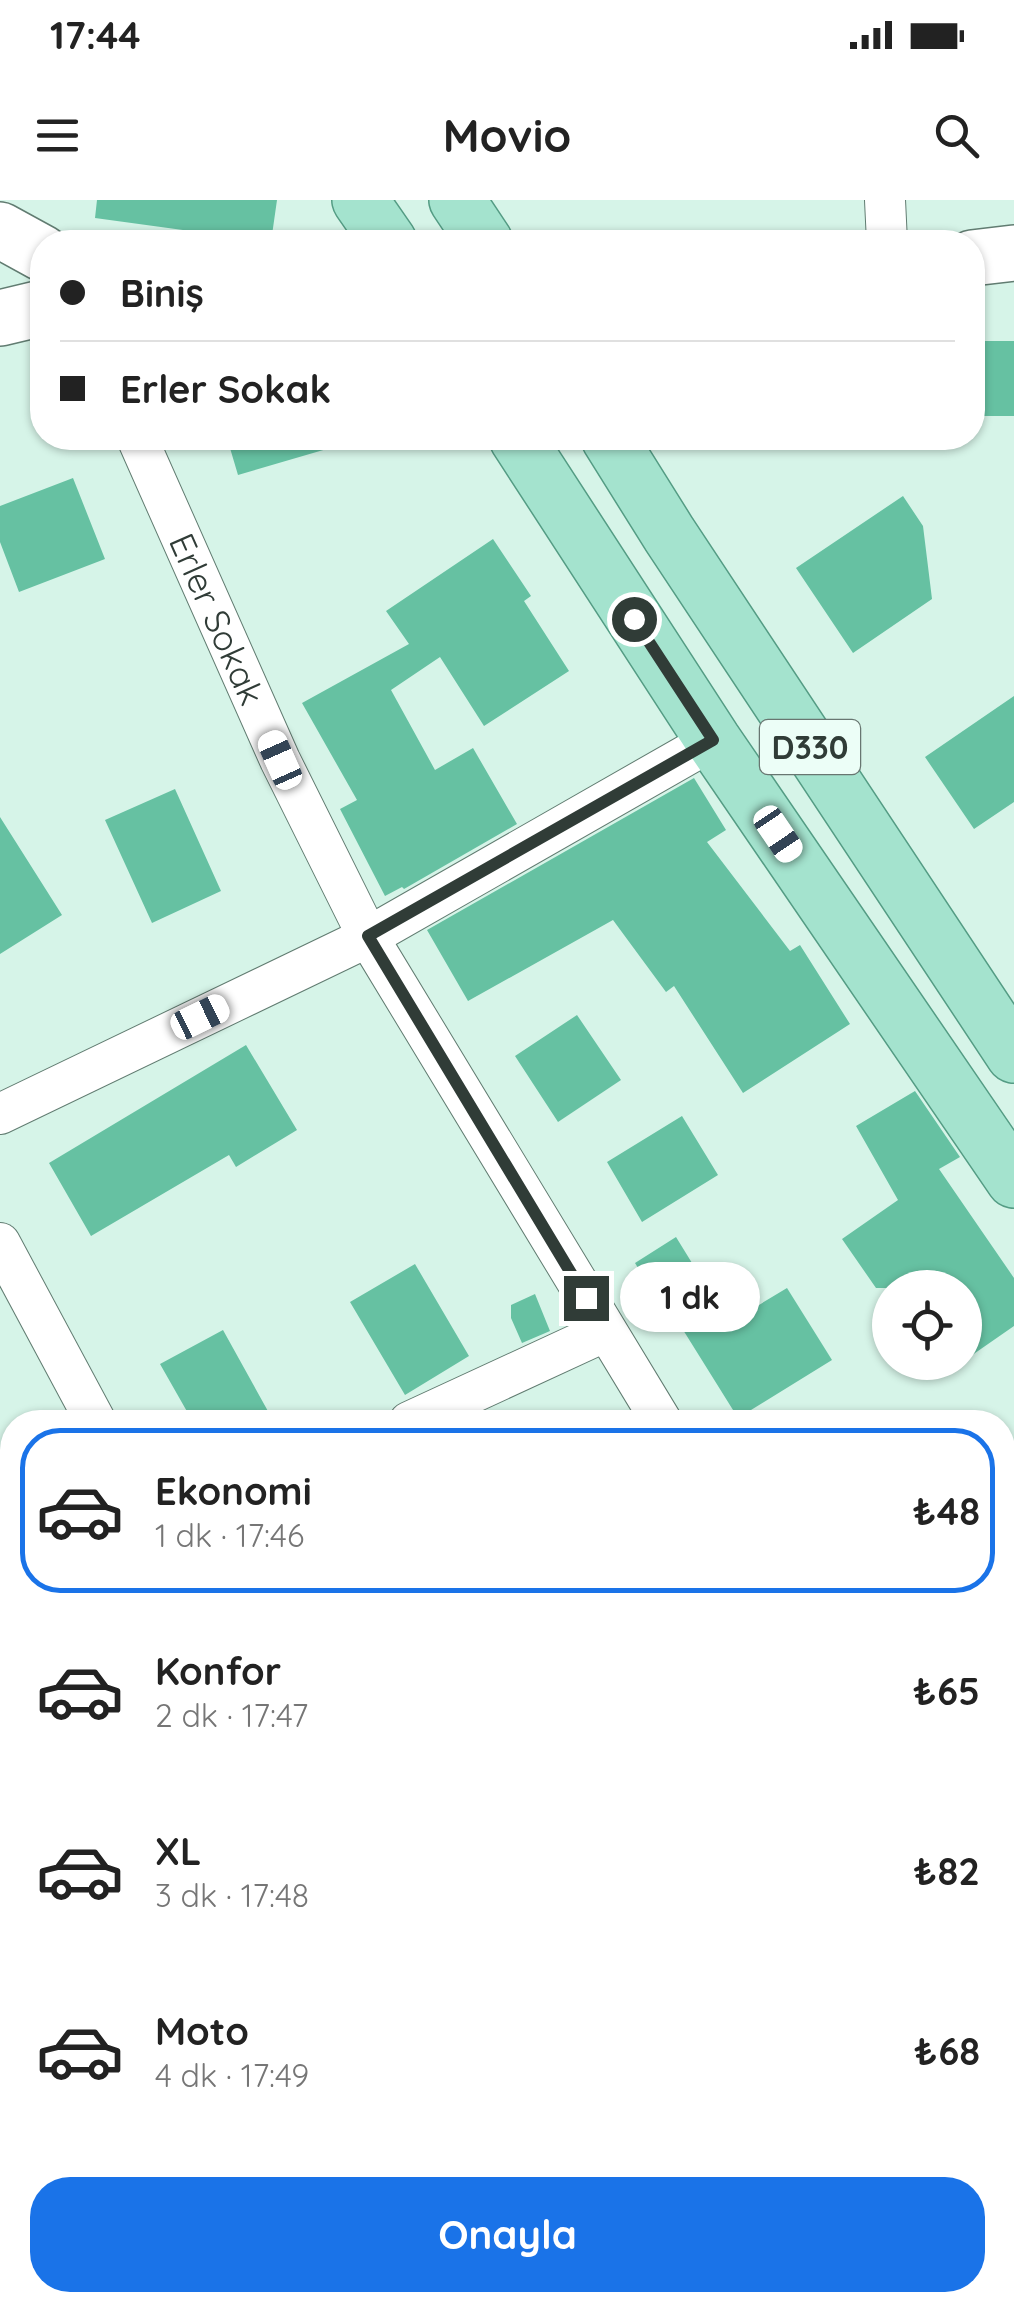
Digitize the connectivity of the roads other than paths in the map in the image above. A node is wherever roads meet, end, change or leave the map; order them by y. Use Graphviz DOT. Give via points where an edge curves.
graph roads {
  1 [pos="360,200"];
  2 [pos="457,200"];
  3 [pos="885,200"];
  4 [pos="0,230"];
  5 [pos="381,230"];
  6 [pos="478,230"];
  7 [pos="886,230"];
  8 [pos="30,246"];
  9 [pos="1014,253"];
  10 [pos="985,256"];
  11 [pos="30,311"];
  12 [pos="0,318"];
  13 [pos="141,450"];
  14 [pos="525,450"];
  15 [pos="616,450"];
  16 [pos="713,740"];
  17 [pos="368,936"];
  18 [pos="1014,1055"];
  19 [pos="0,1114"];
  20 [pos="1014,1180"];
  21 [pos="0,1243"];
  22 [pos="606,1331"];
  23 [pos="90,1410"];
  24 [pos="435,1410"];
  25 [pos="655,1410"];
  1 -- 5 [label="main road"];
  2 -- 6 [label="main road"];
  3 -- 7 [label="street"];
  4 -- 8 [label="street"];
  9 -- 10 [label="street"];
  11 -- 12 [label="street"];
  13 -- 17 [label="street, Erler Sokak" via="280,760"];
  14 -- 16 [label="main road, D330"];
  15 -- 18 [label="main road, D330"];
  16 -- 17 [label="street"];
  16 -- 20 [label="main road, D330"];
  17 -- 19 [label="street"];
  17 -- 22 [label="street, Erler Sokak"];
  21 -- 23 [label="street"];
  22 -- 24 [label="street"];
  22 -- 25 [label="street, Erler Sokak"];
}
